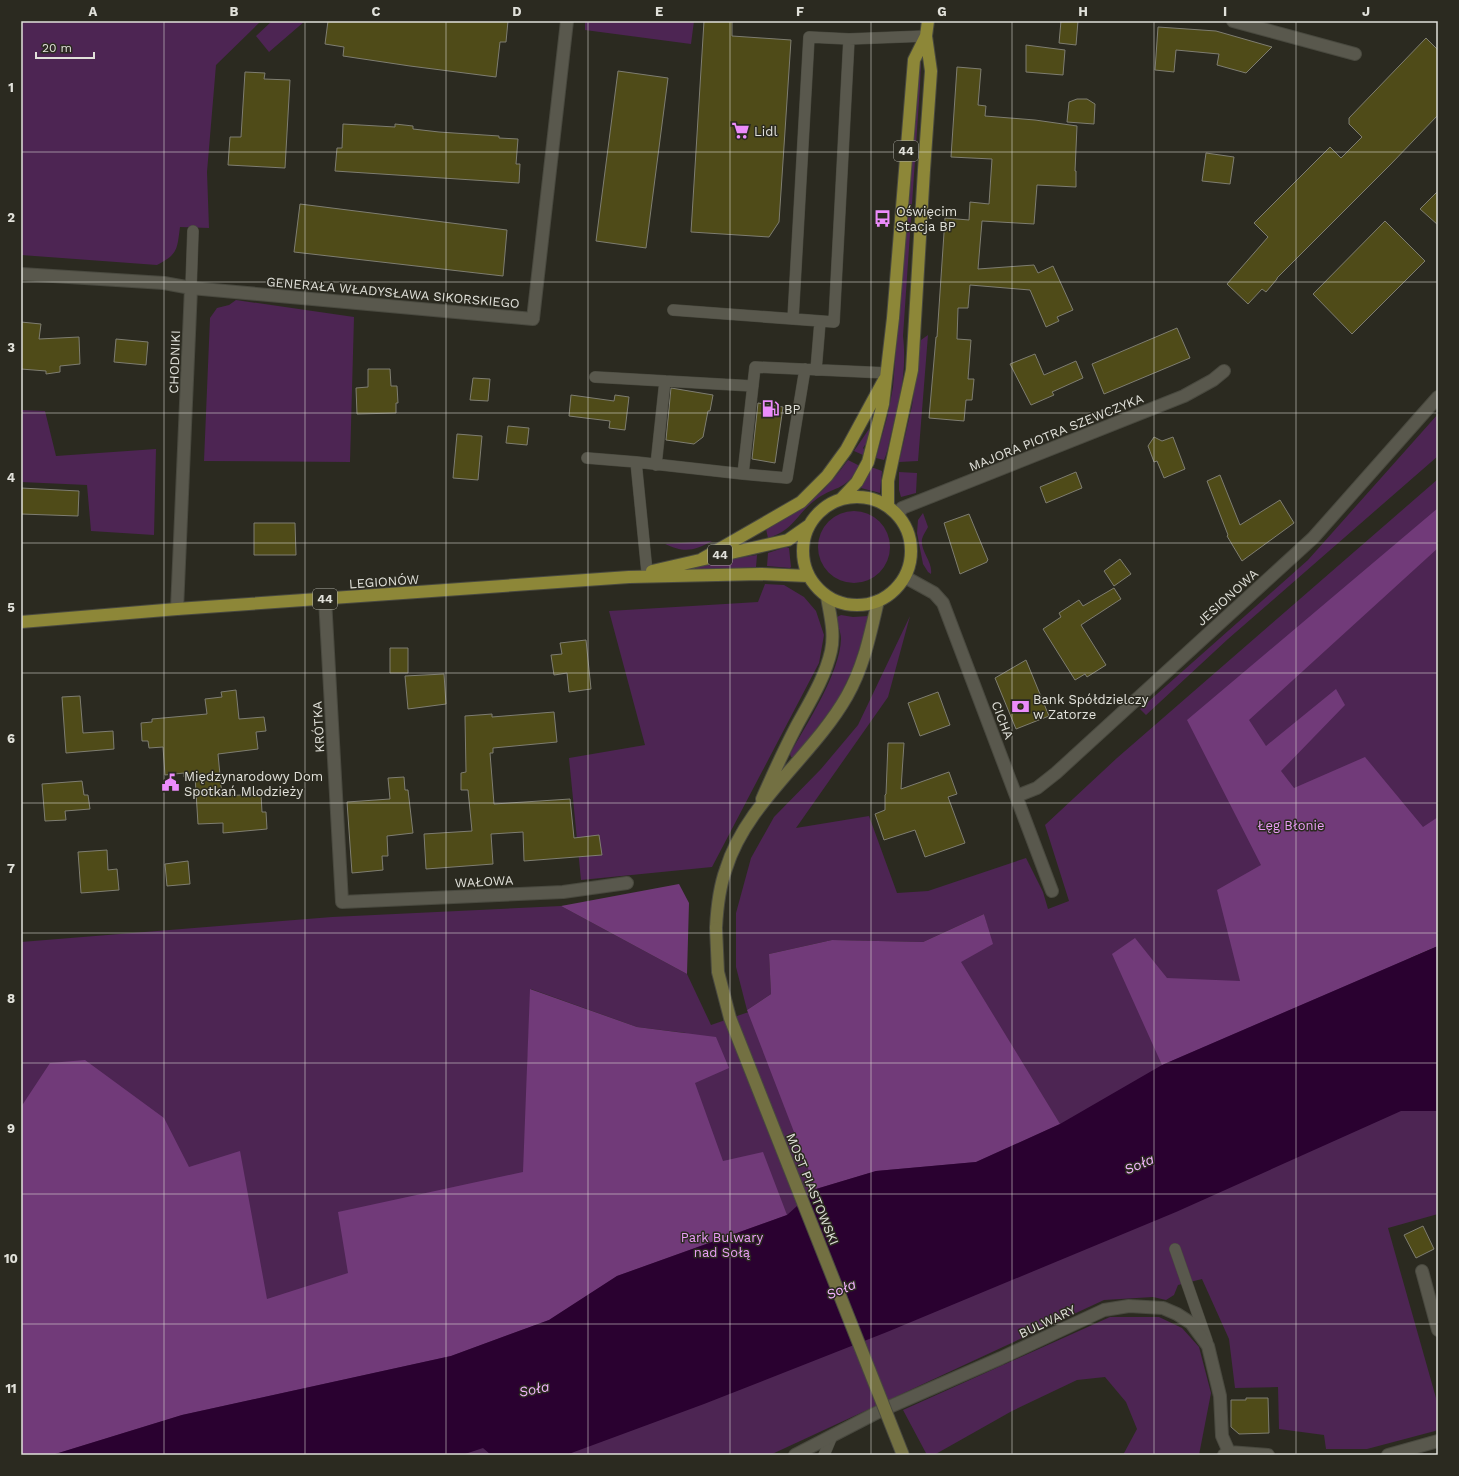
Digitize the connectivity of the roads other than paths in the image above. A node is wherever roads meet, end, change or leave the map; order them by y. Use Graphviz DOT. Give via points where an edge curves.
graph roads {
  1 [pos="568,21"];
  2 [pos="928,21"];
  3 [pos="1233,21"];
  4 [pos="926,36"];
  5 [pos="849,39"];
  6 [pos="1355,54"];
  7 [pos="193,231"];
  8 [pos="21,274"];
  9 [pos="191,288"];
  10 [pos="673,310"];
  11 [pos="793,320"];
  12 [pos="820,322"];
  13 [pos="811,369"];
  14 [pos="1224,371"];
  15 [pos="887,373"];
  16 [pos="595,377"];
  17 [pos="665,381"];
  18 [pos="753,386"];
  19 [pos="1438,397"];
  20 [pos="587,458"];
  21 [pos="636,462"];
  22 [pos="656,465"];
  23 [pos="743,474"];
  24 [pos="842,498"];
  25 [pos="888,506"];
  26 [pos="898,515"];
  27 [pos="808,526"];
  28 [pos="702,559"];
  29 [pos="647,572"];
  30 [pos="808,576"];
  31 [pos="629,577"];
  32 [pos="905,577"];
  33 [pos="827,596"];
  34 [pos="325,599"];
  35 [pos="878,601"];
  36 [pos="177,609"];
  37 [pos="21,622"];
  38 [pos="1016,796"];
  39 [pos="756,811"];
  40 [pos="627,883"];
  41 [pos="1052,891"];
  42 [pos="342,902"];
  43 [pos="1176,1249"];
  44 [pos="1422,1271"];
  45 [pos="1438,1330"];
  46 [pos="1208,1346"];
  47 [pos="832,1436"];
  48 [pos="1438,1441"];
  49 [pos="1226,1454"];
  50 [pos="795,1455"];
  51 [pos="824,1455"];
  52 [pos="903,1455"];
  53 [pos="1268,1455"];
  54 [pos="1388,1455"];
  1 -- 9 [label="street, GENERAŁA WŁADYSŁAWA SIKORSKIEGO" via="533,319"];
  2 -- 4 [label="main road, 44"];
  3 -- 6 [label="street"];
  4 -- 5 [label="lane"];
  4 -- 15 [label="main road, 44" via="914,60 911,83"];
  4 -- 25 [label="main road, 44" via="931,70 912,370 888,481"];
  5 -- 11 [label="lane" via="809,36"];
  5 -- 12 [label="lane" via="834,322"];
  7 -- 9 [label="lane"];
  8 -- 9 [label="street"];
  9 -- 36 [label="street, CHODNIKI"];
  10 -- 11 [label="lane"];
  11 -- 12 [label="lane"];
  12 -- 13 [label="lane"];
  13 -- 15 [label="lane"];
  13 -- 18 [label="lane" via="755,367"];
  13 -- 23 [label="lane" via="787,478"];
  14 -- 26 [label="street, MAJORA PIOTRA SZEWCZYKA" via="1184,396 902,508"];
  15 -- 24 [label="main road, 44" via="883,404 868,462 857,482"];
  15 -- 28 [label="main road" via="846,450 828,476 801,502"];
  16 -- 17 [label="lane"];
  17 -- 18 [label="lane"];
  17 -- 22 [label="lane"];
  18 -- 23 [label="lane"];
  19 -- 38 [label="street, JESIONOWA" via="1313,538 1056,773 1036,788"];
  20 -- 21 [label="lane"];
  21 -- 22 [label="lane"];
  21 -- 29 [label="lane"];
  22 -- 23 [label="lane"];
  24 -- 25 [label="main road, 44" via="858,496 874,499"];
  24 -- 27 [label="main road, 44" via="828,504 816,514"];
  25 -- 26 [label="main road, 44"];
  26 -- 32 [label="main road, 44" via="906,526 911,542 911,560"];
  27 -- 28 [label="main road, LEGIONÓW / 44" via="788,540"];
  27 -- 30 [label="main road, 44" via="803,539 802,553"];
  28 -- 29 [label="main road, LEGIONÓW / 44"];
  29 -- 31 [label="main road, LEGIONÓW / 44"];
  30 -- 31 [label="main road, LEGIONÓW / 44" via="761,574"];
  30 -- 33 [label="main road, 44" via="819,591"];
  31 -- 34 [label="main road, LEGIONÓW / 44"];
  32 -- 35 [label="main road, 44" via="894,592"];
  32 -- 38 [label="street, CICHA" via="934,593 943,603"];
  33 -- 35 [label="main road, 44" via="846,604 863,605"];
  33 -- 39 [label="street" via="833,627 832,651 825,672 781,756"];
  34 -- 36 [label="main road, LEGIONÓW / 44"];
  34 -- 42 [label="street, KRÓTKA"];
  35 -- 39 [label="street" via="864,659 846,697 828,726"];
  36 -- 37 [label="main road, LEGIONÓW / 44"];
  38 -- 41 [label="street, CICHA"];
  39 -- 52 [label="street, MOST PIASTOWSKI, bridge" via="740,837 726,868 718,896 718,972 730,1018"];
  40 -- 42 [label="street, WAŁOWA" via="563,892"];
  43 -- 46 [label="lane"];
  44 -- 45 [label="street"];
  46 -- 47 [label="street, BULWARY" via="1191,1323 1163,1308 1129,1306 1104,1310 880,1411"];
  46 -- 49 [label="street, BULWARY" via="1220,1396 1222,1436"];
  47 -- 50 [label="street, BULWARY"];
  47 -- 51 [label="lane"];
  48 -- 54 [label="street"];
  49 -- 53 [label="street"];
}
